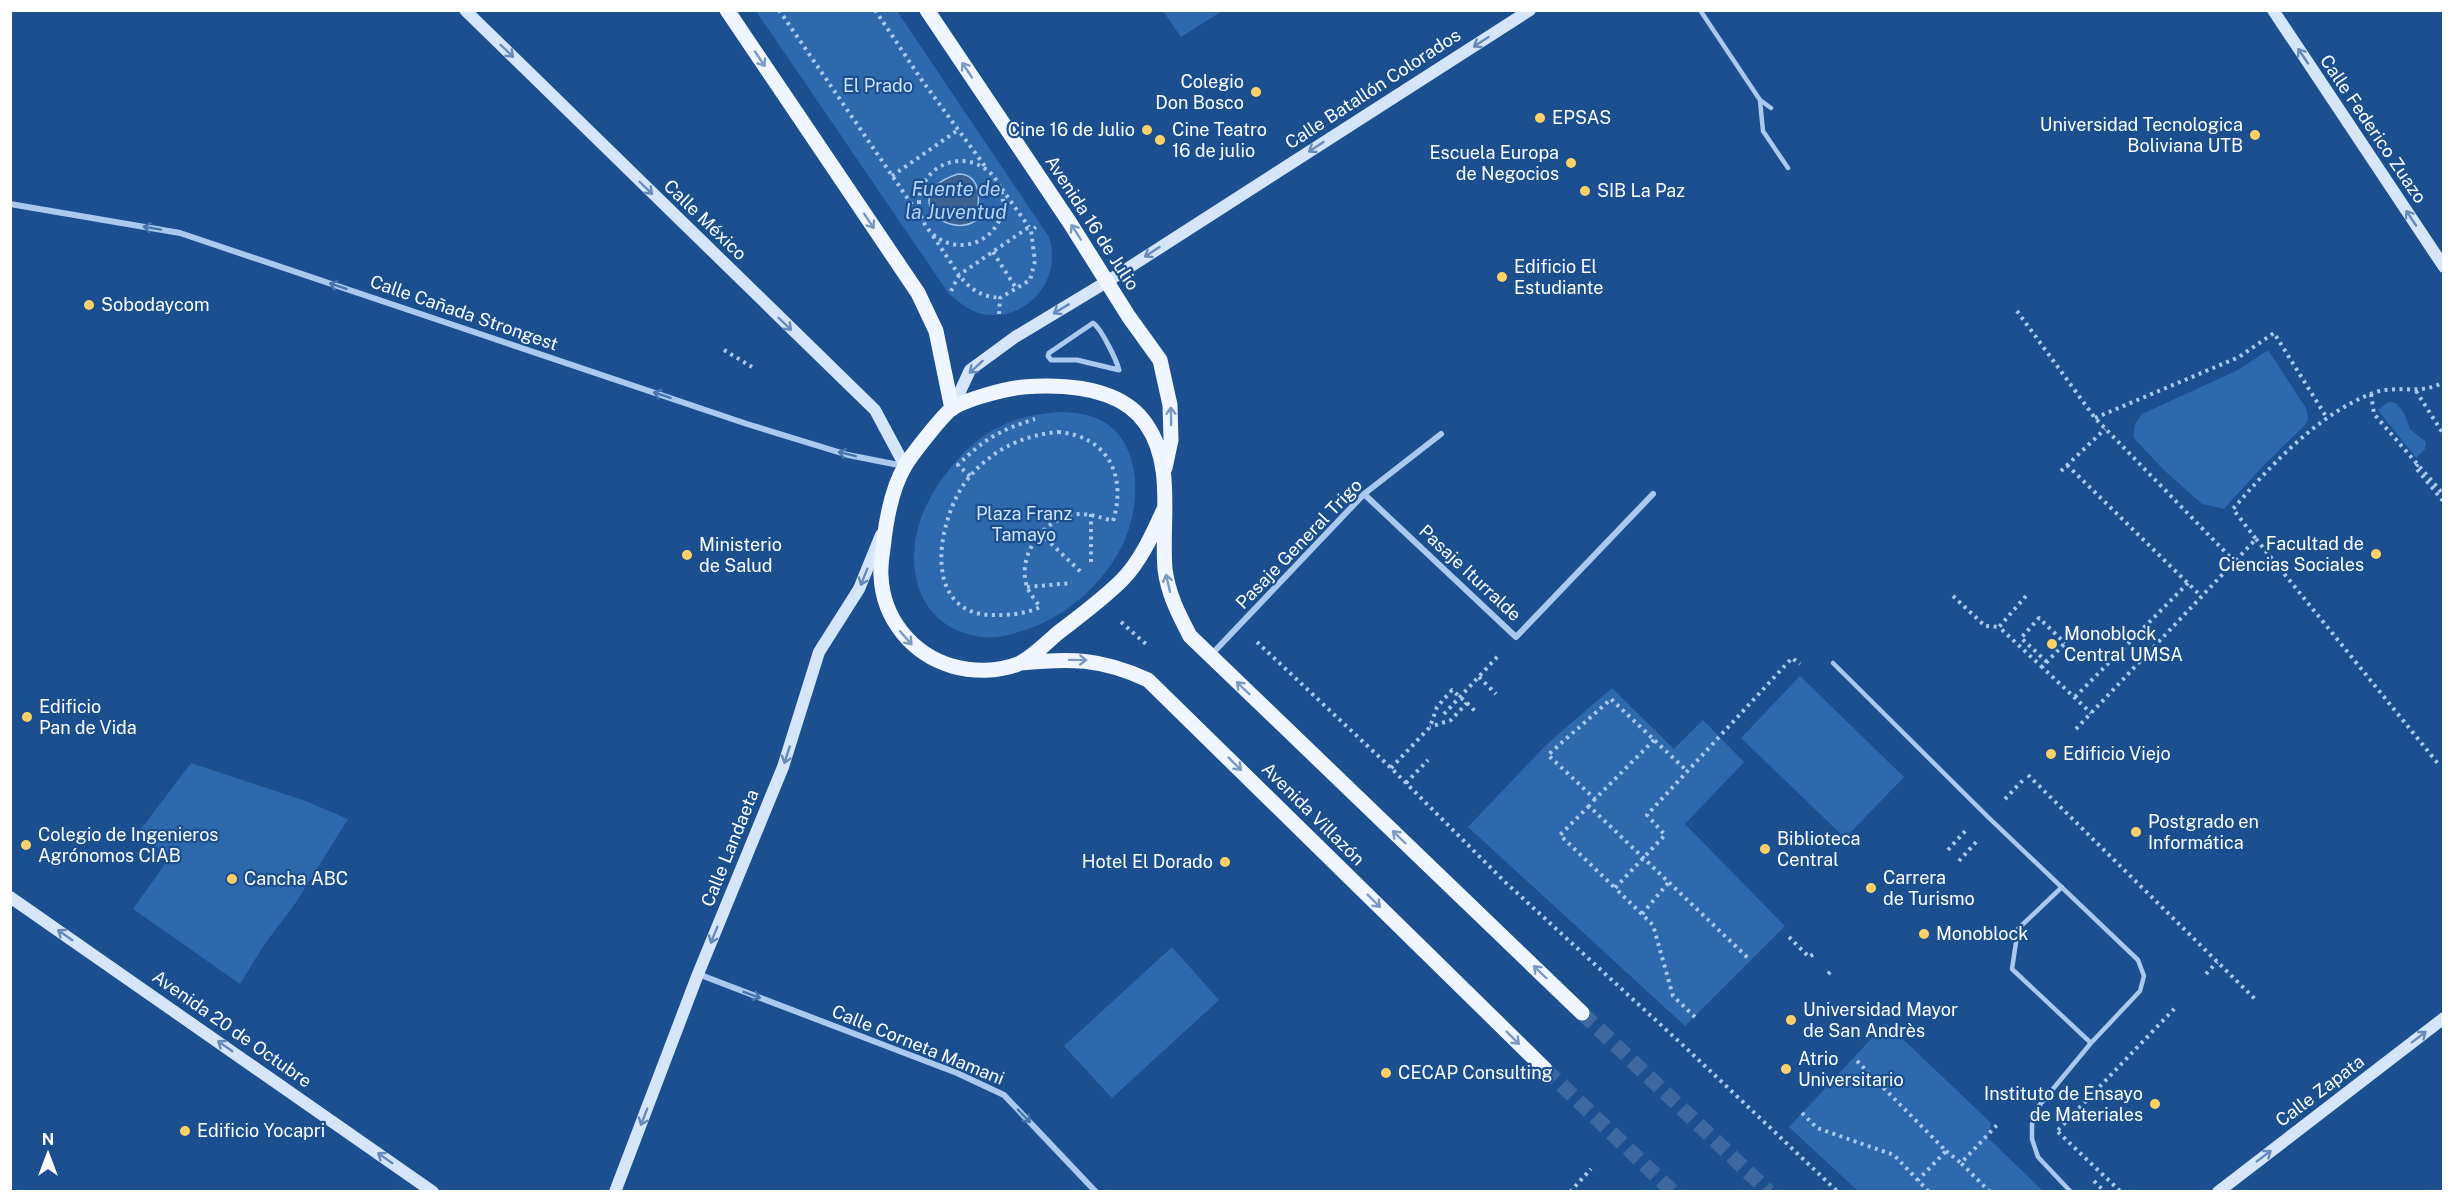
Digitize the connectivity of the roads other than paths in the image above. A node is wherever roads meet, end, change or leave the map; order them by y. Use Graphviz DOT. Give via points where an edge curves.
graph roads {
  1 [pos="465,10"];
  2 [pos="727,10"];
  3 [pos="927,10"];
  4 [pos="1530,10"];
  5 [pos="1700,10"];
  6 [pos="2273,10"];
  7 [pos="1760,100"];
  8 [pos="1771,108"];
  9 [pos="1788,168"];
  10 [pos="10,204"];
  11 [pos="2444,267"];
  12 [pos="1108,281"];
  13 [pos="1090,324"];
  14 [pos="952,409"];
  15 [pos="1441,434"];
  16 [pos="905,466"];
  17 [pos="1163,474"];
  18 [pos="1364,494"];
  19 [pos="1653,494"];
  20 [pos="1164,509"];
  21 [pos="886,523"];
  22 [pos="1210,656"];
  23 [pos="1020,663"];
  24 [pos="1833,663"];
  25 [pos="2062,887"];
  26 [pos="10,897"];
  27 [pos="698,974"];
  28 [pos="1582,1013"];
  29 [pos="2444,1018"];
  30 [pos="2091,1043"];
  31 [pos="1545,1069"];
  32 [pos="433,1191"];
  33 [pos="615,1191"];
  34 [pos="1096,1191"];
  35 [pos="2071,1191"];
  36 [pos="2218,1191"];
  1 -- 16 [label="main road, Calle México, one-way" via="874,410"];
  2 -- 14 [label="main road, one-way" via="918,293 936,331"];
  12 -- 3 [label="main road, Avenida 16 de Julio, one-way"];
  4 -- 12 [label="main road, Calle Batallón Colorados, one-way"];
  5 -- 7 [label="lane"];
  11 -- 6 [label="main road, Calle Federico Zuazo, one-way"];
  7 -- 8 [label="lane"];
  7 -- 9 [label="lane" via="1763,131"];
  16 -- 10 [label="street, Calle Cañada Strongest, one-way" via="848,455 747,424 180,233"];
  12 -- 14 [label="main road, Calle Batallón Colorados, one-way" via="970,370"];
  17 -- 12 [label="main road, Avenida 16 de Julio, one-way" via="1171,440 1170,405 1160,360"];
  13 -- 13 [label="street" via="1096,325 1119,370 1077,360 1051,360 1048,356"];
  14 -- 16 [label="main road"];
  14 -- 17 [label="main road" via="1012,388 1048,385 1104,394 1128,405 1145,422 1156,441"];
  15 -- 18 [label="street, Pasaje General Trigo"];
  16 -- 21 [label="main road"];
  17 -- 20 [label="main road"];
  18 -- 19 [label="street, Pasaje Iturralde" via="1516,637"];
  18 -- 22 [label="street, Pasaje General Trigo"];
  22 -- 20 [label="main road, one-way" via="1190,636 1173,603 1166,571"];
  20 -- 23 [label="main road" via="1150,541 1124,579"];
  21 -- 23 [label="main road, one-way" via="881,576 886,601 910,643 923,654 960,668 983,670"];
  21 -- 27 [label="main road, Calle Landaeta, one-way" via="859,589 819,652 783,767"];
  28 -- 22 [label="main road, one-way"];
  23 -- 31 [label="main road, Avenida Villazón, one-way" via="1089,660 1122,668 1148,680"];
  24 -- 25 [label="lane"];
  25 -- 30 [label="lane" via="2138,960 2144,976 2140,991"];
  25 -- 30 [label="lane" via="2018,929 2012,969"];
  32 -- 26 [label="main road, Avenida 20 de Octubre, one-way"];
  27 -- 33 [label="main road, Calle Landaeta, one-way"];
  27 -- 34 [label="street, Calle Corneta Mamani, one-way" via="957,1073 1004,1095"];
  36 -- 29 [label="main road, Calle Zapata, one-way"];
  30 -- 35 [label="lane" via="2038,1107 2032,1124 2038,1157"];
}
